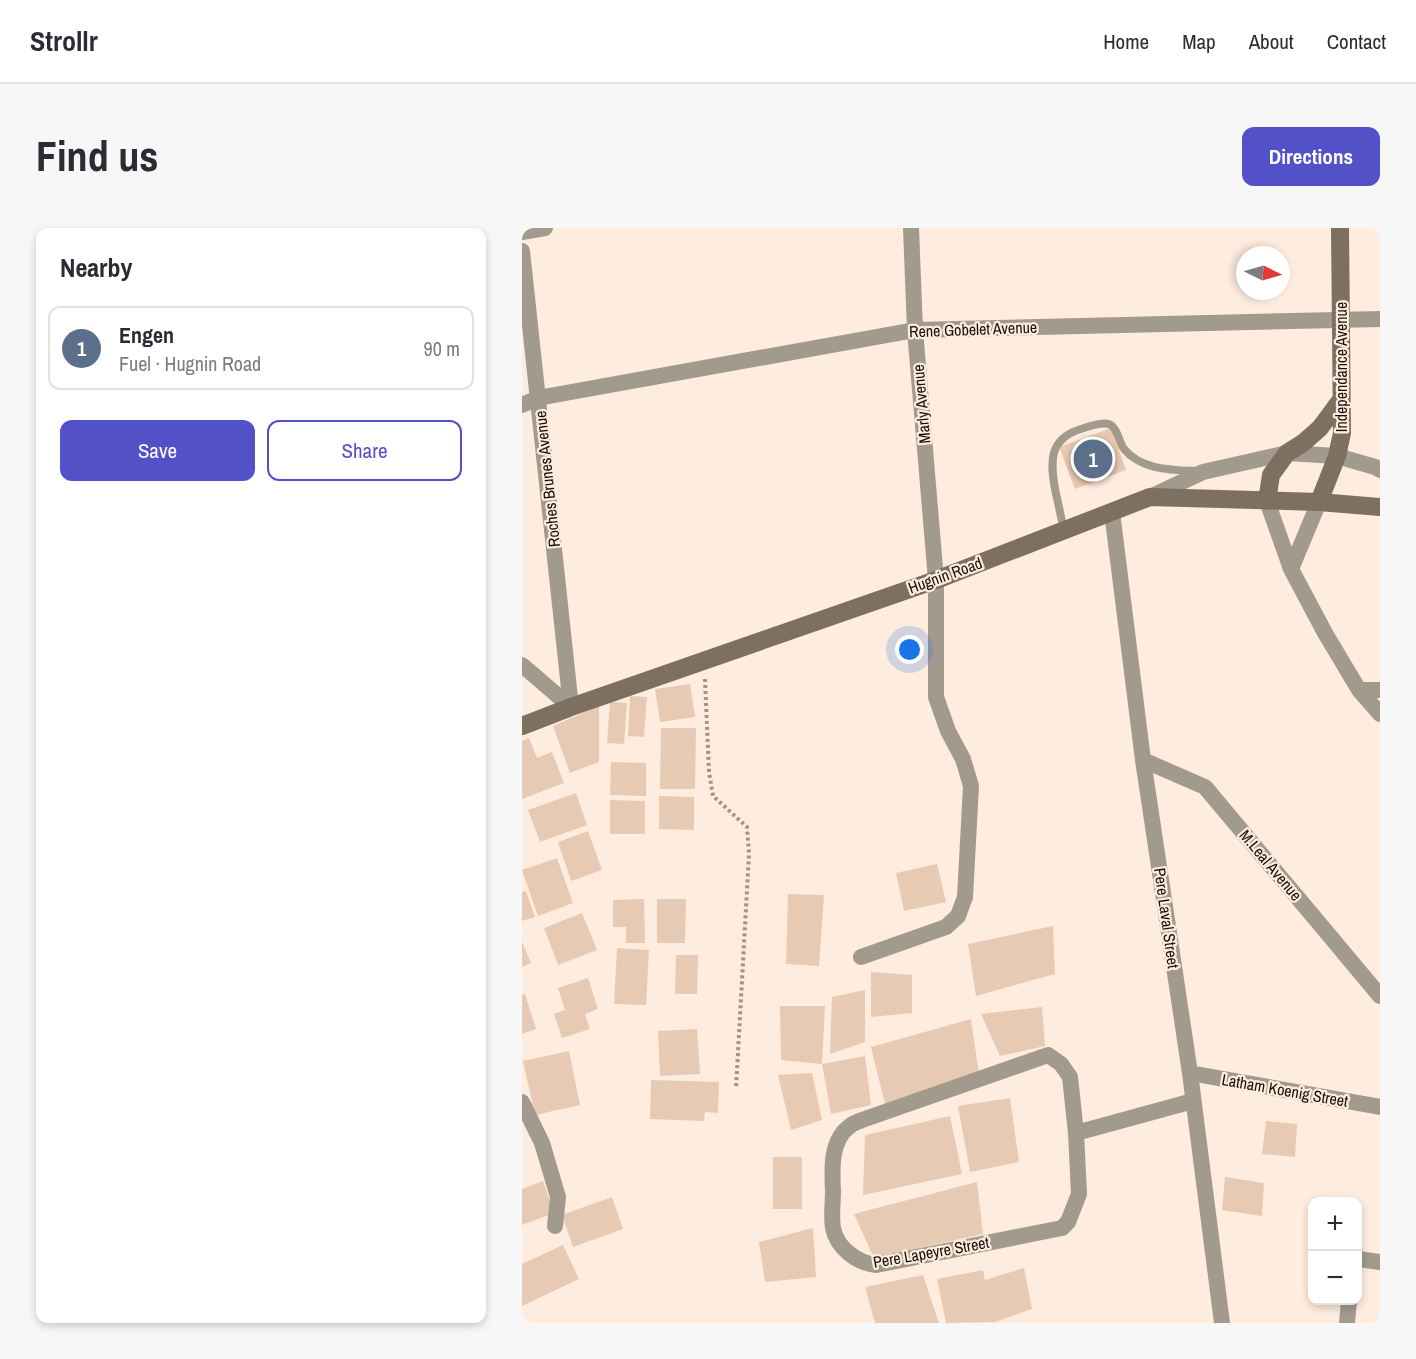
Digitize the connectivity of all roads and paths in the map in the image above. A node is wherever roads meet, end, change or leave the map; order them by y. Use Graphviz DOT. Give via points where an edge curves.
graph roads {
  1 [pos="545,228"];
  2 [pos="911,228"];
  3 [pos="1340,228"];
  4 [pos="522,232"];
  5 [pos="522,251"];
  6 [pos="523,282"];
  7 [pos="1341,319"];
  8 [pos="1380,319"];
  9 [pos="915,330"];
  10 [pos="538,398"];
  11 [pos="1341,401"];
  12 [pos="522,405"];
  13 [pos="1287,453"];
  14 [pos="1337,456"];
  15 [pos="1380,470"];
  16 [pos="1203,471"];
  17 [pos="1150,497"];
  18 [pos="1267,501"];
  19 [pos="1318,502"];
  20 [pos="1380,507"];
  21 [pos="1112,512"];
  22 [pos="1064,531"];
  23 [pos="1291,568"];
  24 [pos="936,580"];
  25 [pos="704,660"];
  26 [pos="522,664"];
  27 [pos="1359,690"];
  28 [pos="1380,690"];
  29 [pos="570,707"];
  30 [pos="1380,714"];
  31 [pos="522,726"];
  32 [pos="1143,760"];
  33 [pos="861,957"];
  34 [pos="1380,996"];
  35 [pos="1190,1073"];
  36 [pos="736,1089"];
  37 [pos="1193,1101"];
  38 [pos="522,1102"];
  39 [pos="1380,1107"];
  40 [pos="1076,1133"];
  41 [pos="555,1226"];
  42 [pos="1362,1260"];
  43 [pos="1380,1262"];
  44 [pos="1349,1305"];
  45 [pos="1222,1323"];
  46 [pos="1347,1323"];
  1 -- 4 [label="street"];
  2 -- 9 [label="street, Marly Avenue"];
  3 -- 7 [label="main road, Independance Avenue"];
  5 -- 6 [label="street, Roches Brunes Avenue"];
  6 -- 10 [label="street, Roches Brunes Avenue"];
  7 -- 8 [label="street, Rene Gobelet Avenue"];
  7 -- 9 [label="street, Rene Gobelet Avenue"];
  7 -- 11 [label="main road, Independance Avenue"];
  9 -- 10 [label="street, Rene Gobelet Avenue"];
  9 -- 24 [label="street, Marly Avenue"];
  10 -- 12 [label="street, Rene Gobelet Avenue"];
  10 -- 29 [label="street, Roches Brunes Avenue"];
  11 -- 13 [label="main road" via="1320,429"];
  11 -- 14 [label="main road, Independance Avenue" via="1342,433"];
  13 -- 14 [label="street"];
  13 -- 16 [label="street"];
  13 -- 18 [label="main road" via="1271,475"];
  14 -- 15 [label="street"];
  14 -- 19 [label="main road, Independance Avenue"];
  16 -- 17 [label="street"];
  16 -- 22 [label="lane" via="1174,470 1134,459 1110,424 1082,428 1062,438 1053,454 1052,471"];
  17 -- 18 [label="main road, Hugnin Road"];
  17 -- 21 [label="main road, Hugnin Road"];
  18 -- 19 [label="main road, Hugnin Road"];
  18 -- 23 [label="street"];
  19 -- 20 [label="main road, Hugnin Road"];
  19 -- 23 [label="street, Independance Avenue"];
  21 -- 22 [label="main road, Hugnin Road"];
  21 -- 32 [label="street, Pere Laval Street"];
  22 -- 24 [label="main road, Hugnin Road"];
  23 -- 27 [label="street"];
  24 -- 25 [label="main road, Hugnin Road"];
  24 -- 33 [label="street, Marly Avenue" via="936,697 971,786 966,897 958,915 946,927"];
  25 -- 29 [label="main road, Hugnin Road"];
  25 -- 36 [label="path" via="709,772 714,796 747,827 749,854"];
  26 -- 29 [label="street"];
  27 -- 28 [label="street"];
  27 -- 30 [label="street"];
  29 -- 31 [label="main road, Hugnin Road"];
  32 -- 34 [label="street, M.Leal Avenue" via="1205,787"];
  32 -- 35 [label="street, Pere Laval Street"];
  35 -- 37 [label="street, Pere Laval Street"];
  35 -- 39 [label="street, Latham Koenig Street"];
  37 -- 40 [label="street"];
  37 -- 45 [label="street, Pere Laval Street"];
  38 -- 41 [label="street" via="542,1143 558,1197"];
  40 -- 40 [label="street, Pere Lapeyre Street" via="1070,1077 1048,1055 862,1120 842,1135 832,1161 833,1230 851,1256 876,1265 1062,1228 1079,1194"];
  42 -- 43 [label="street"];
  44 -- 46 [label="street"];
}
